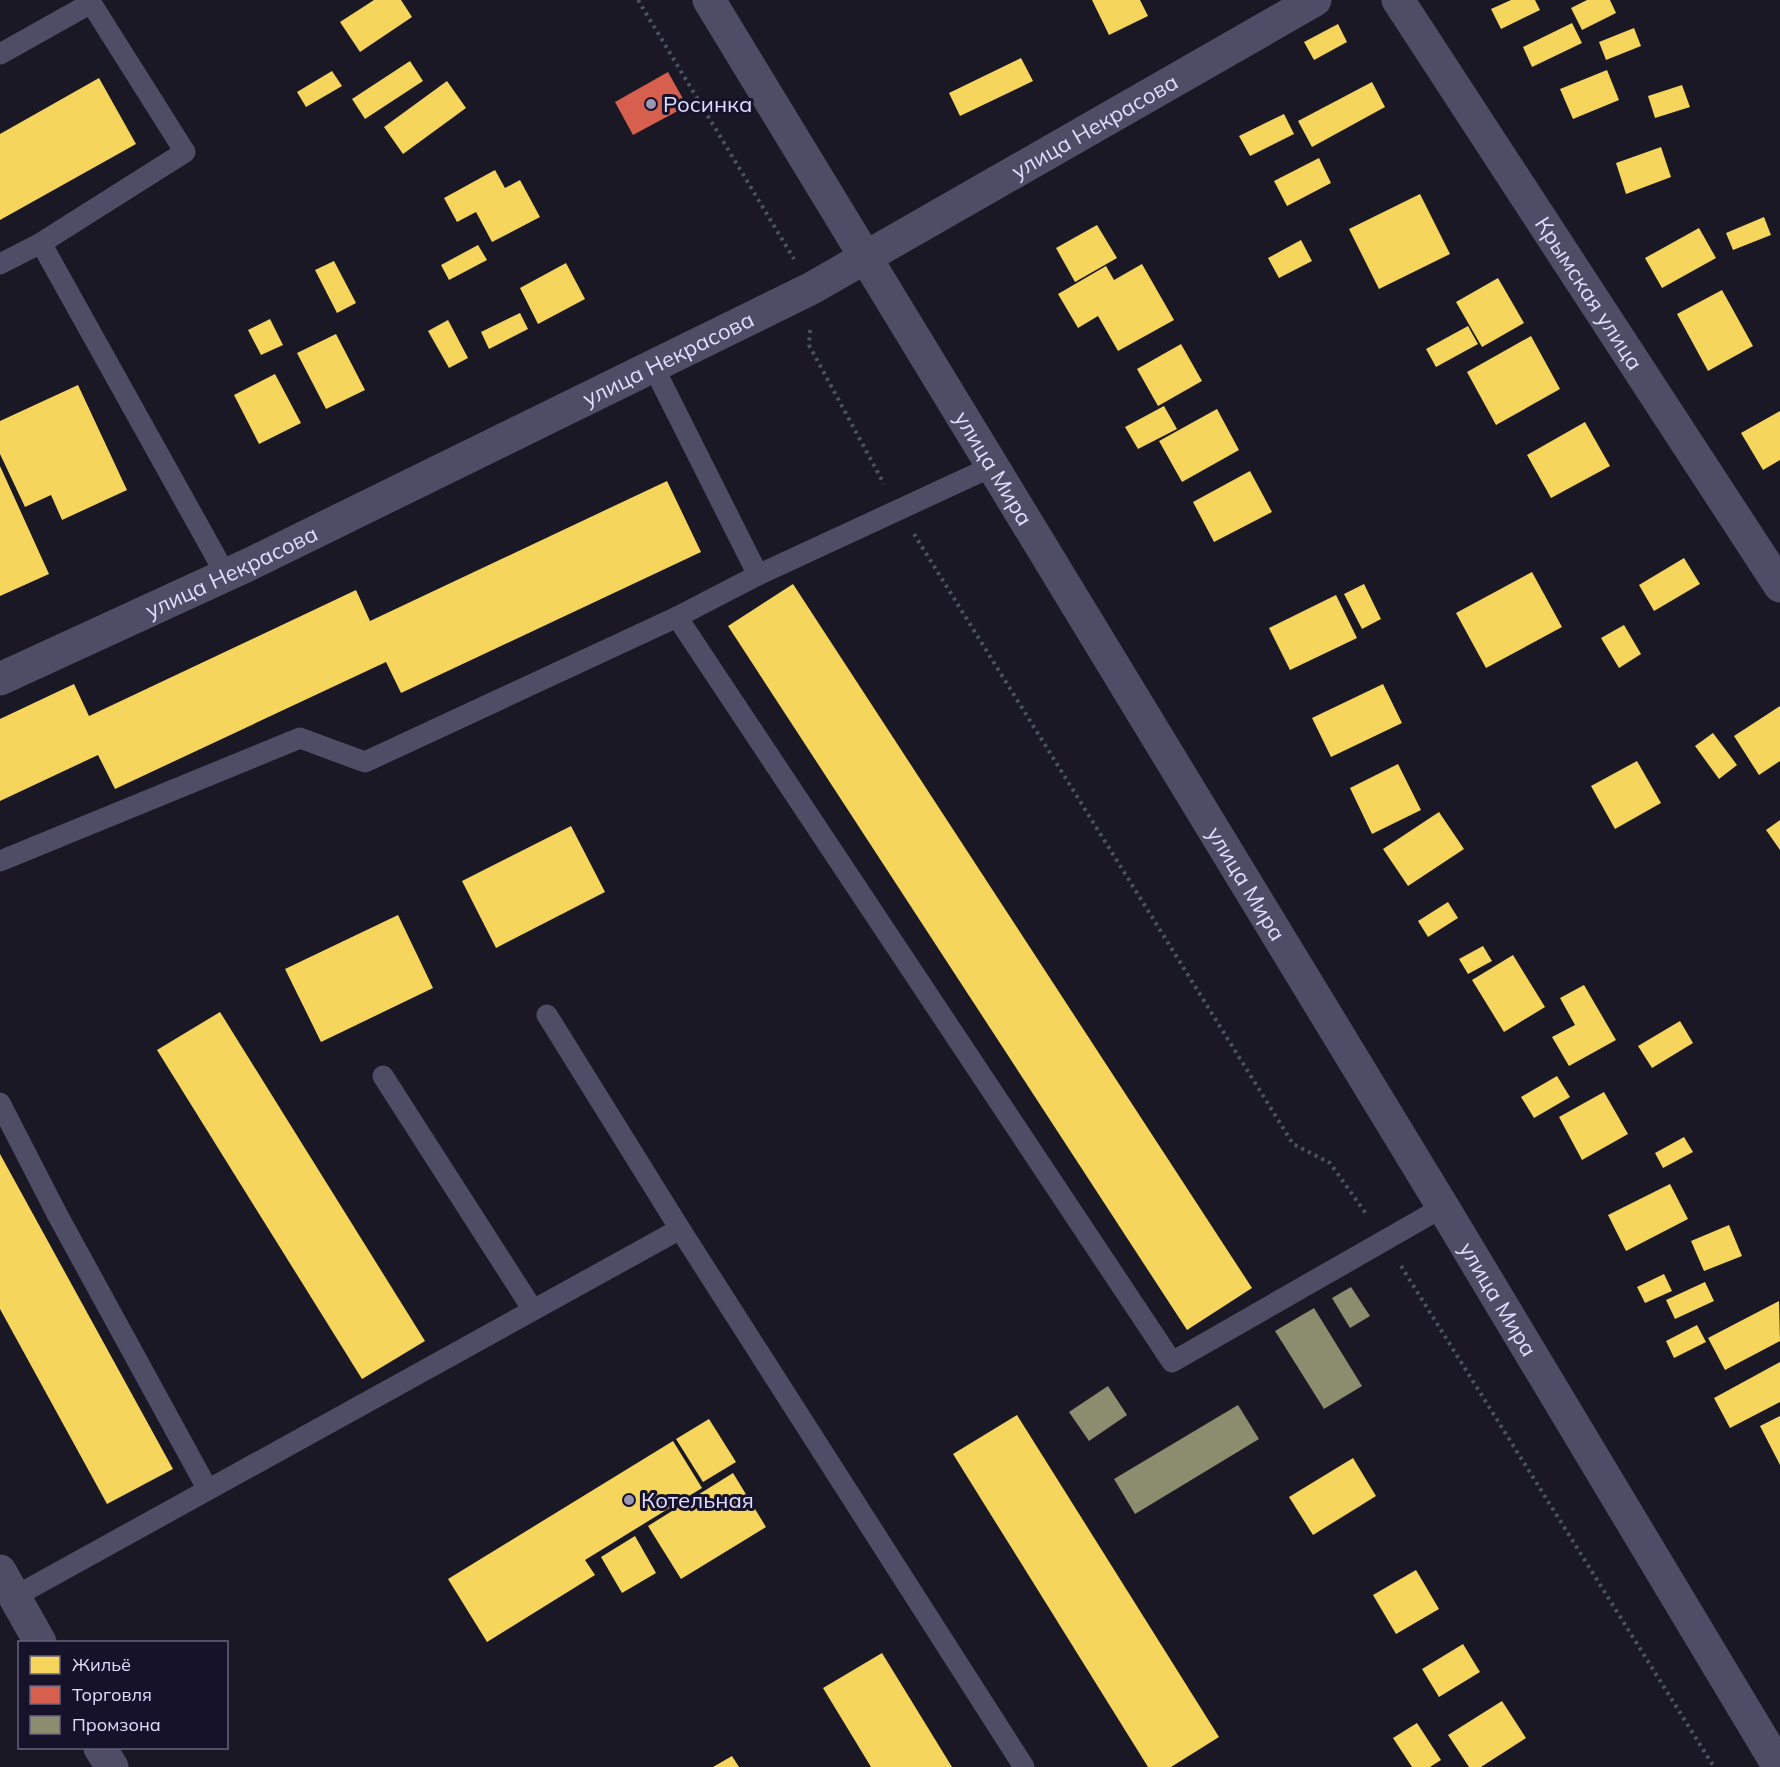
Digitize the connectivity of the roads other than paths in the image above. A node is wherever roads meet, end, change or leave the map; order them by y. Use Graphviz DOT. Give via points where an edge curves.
graph roads {
  1 [pos="709,0"];
  2 [pos="1315,0"];
  3 [pos="1398,0"];
  4 [pos="0,54"];
  5 [pos="41,243"];
  6 [pos="864,257"];
  7 [pos="0,264"];
  8 [pos="653,366"];
  9 [pos="991,467"];
  10 [pos="226,575"];
  11 [pos="758,575"];
  12 [pos="1780,586"];
  13 [pos="677,617"];
  14 [pos="0,679"];
  15 [pos="0,861"];
  16 [pos="548,1015"];
  17 [pos="383,1076"];
  18 [pos="0,1103"];
  19 [pos="1443,1207"];
  20 [pos="680,1229"];
  21 [pos="533,1310"];
  22 [pos="207,1488"];
  23 [pos="7,1584"];
  24 [pos="39,1641"];
  25 [pos="101,1749"];
  26 [pos="112,1767"];
  27 [pos="1024,1767"];
  28 [pos="1779,1767"];
  1 -- 6 [label="street, улица Мира"];
  2 -- 6 [label="street, улица Некрасова"];
  3 -- 12 [label="street, Крымская улица"];
  4 -- 5 [label="lane" via="91,3 185,152"];
  5 -- 7 [label="lane"];
  5 -- 10 [label="lane"];
  6 -- 8 [label="street, улица Некрасова" via="812,288"];
  6 -- 9 [label="street, улица Мира"];
  8 -- 10 [label="street, улица Некрасова"];
  8 -- 11 [label="lane"];
  9 -- 11 [label="lane"];
  9 -- 19 [label="street, улица Мира"];
  10 -- 14 [label="street, улица Некрасова"];
  11 -- 13 [label="lane"];
  13 -- 15 [label="lane" via="365,762 300,738"];
  13 -- 19 [label="lane" via="1172,1362"];
  16 -- 20 [label="lane"];
  17 -- 21 [label="lane"];
  18 -- 22 [label="lane"];
  19 -- 28 [label="street, улица Мира"];
  20 -- 21 [label="lane"];
  20 -- 27 [label="lane"];
  21 -- 22 [label="lane"];
  22 -- 23 [label="lane"];
  23 -- 24 [label="street"];
  25 -- 26 [label="street"];
}
